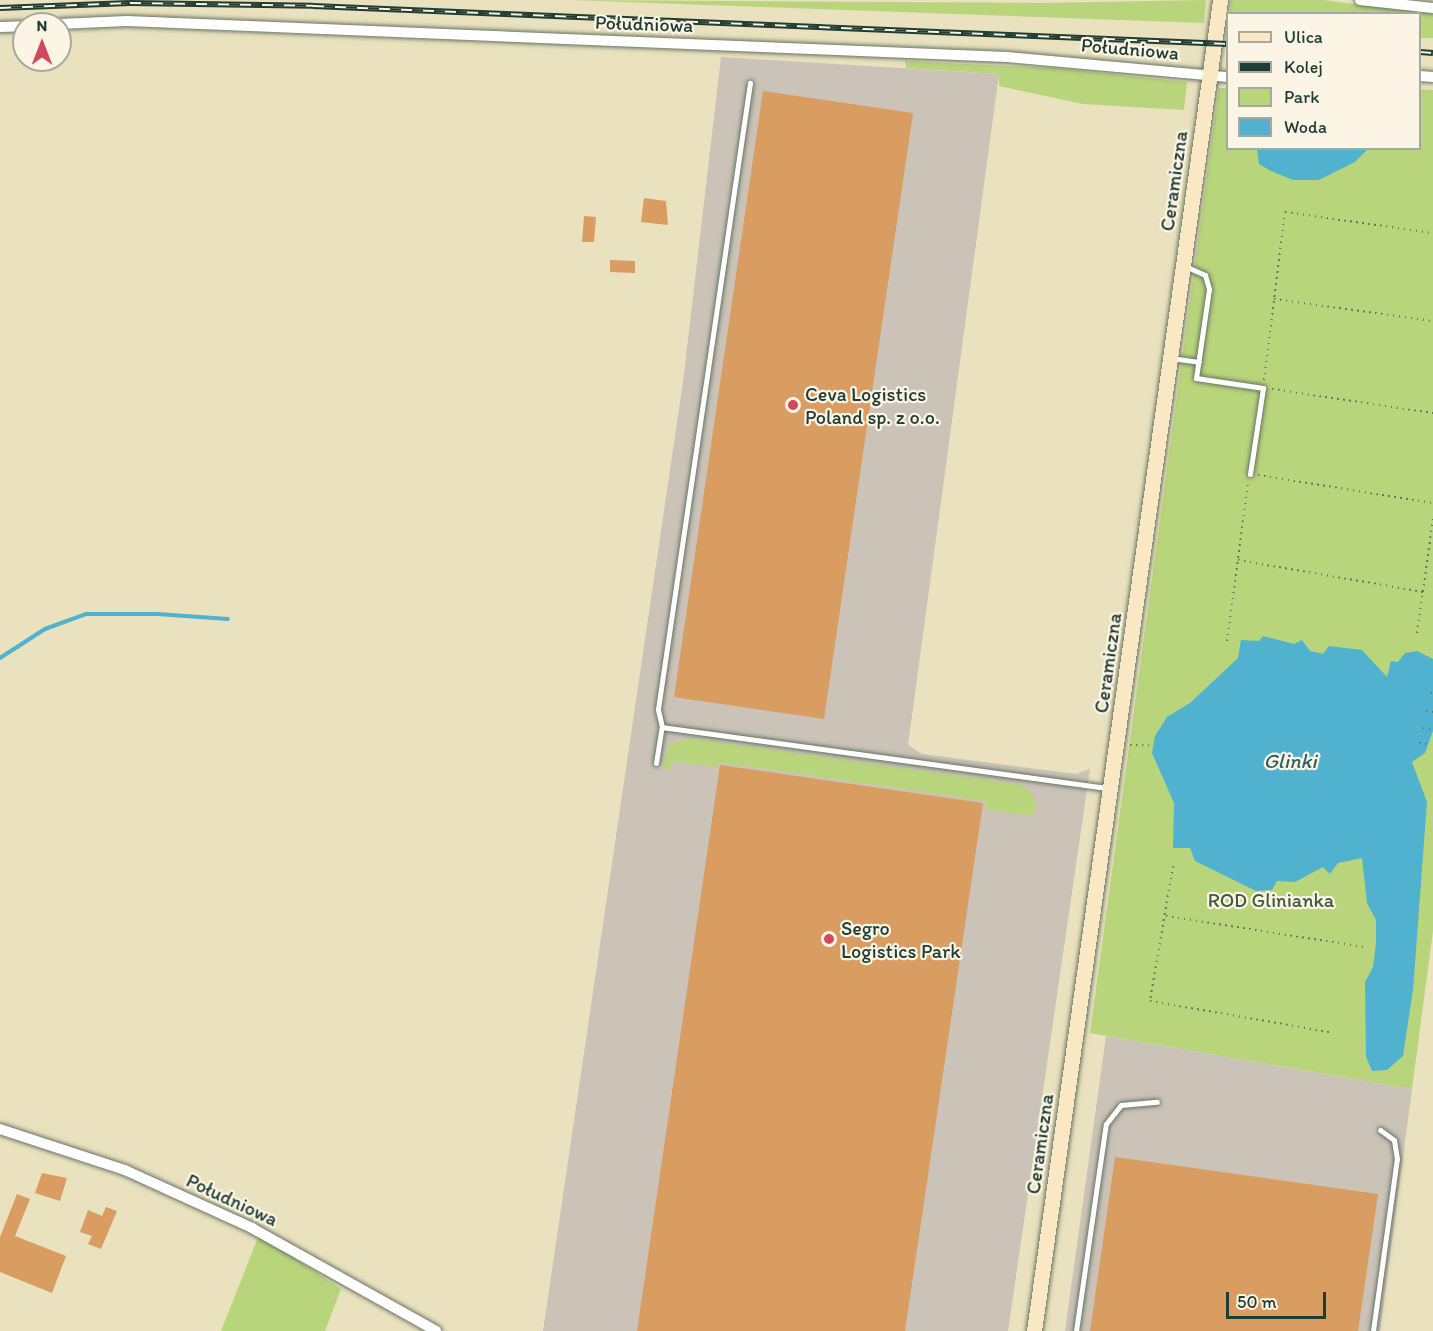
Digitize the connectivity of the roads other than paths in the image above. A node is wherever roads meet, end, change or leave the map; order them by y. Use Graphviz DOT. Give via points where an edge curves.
graph roads {
  1 [pos="1220,0"];
  2 [pos="1359,0"];
  3 [pos="1433,8"];
  4 [pos="72,23"];
  5 [pos="1209,75"];
  6 [pos="1226,77"];
  7 [pos="750,83"];
  8 [pos="1184,265"];
  9 [pos="1171,358"];
  10 [pos="1199,362"];
  11 [pos="1250,474"];
  12 [pos="662,728"];
  13 [pos="656,763"];
  14 [pos="1113,788"];
  15 [pos="1157,1102"];
  16 [pos="0,1129"];
  17 [pos="1380,1130"];
  18 [pos="436,1331"];
  19 [pos="1034,1331"];
  20 [pos="1076,1331"];
  21 [pos="1373,1331"];
  1 -- 5 [label="main road, Ceramiczna"];
  2 -- 3 [label="street"];
  4 -- 5 [label="street, Południowa" via="127,21 1007,57"];
  5 -- 6 [label="street, Południowa"];
  5 -- 8 [label="main road, Ceramiczna"];
  7 -- 12 [label="lane" via="658,709"];
  8 -- 9 [label="main road, Ceramiczna"];
  8 -- 10 [label="lane" via="1205,275 1209,289"];
  9 -- 10 [label="lane"];
  9 -- 14 [label="main road, Ceramiczna"];
  10 -- 11 [label="lane" via="1196,378 1263,388"];
  12 -- 13 [label="lane"];
  12 -- 14 [label="lane"];
  14 -- 19 [label="main road, Ceramiczna"];
  15 -- 20 [label="lane" via="1121,1105 1106,1124"];
  16 -- 18 [label="street, Południowa" via="125,1170 252,1228"];
  17 -- 21 [label="lane" via="1389,1134 1397,1148"];
}
